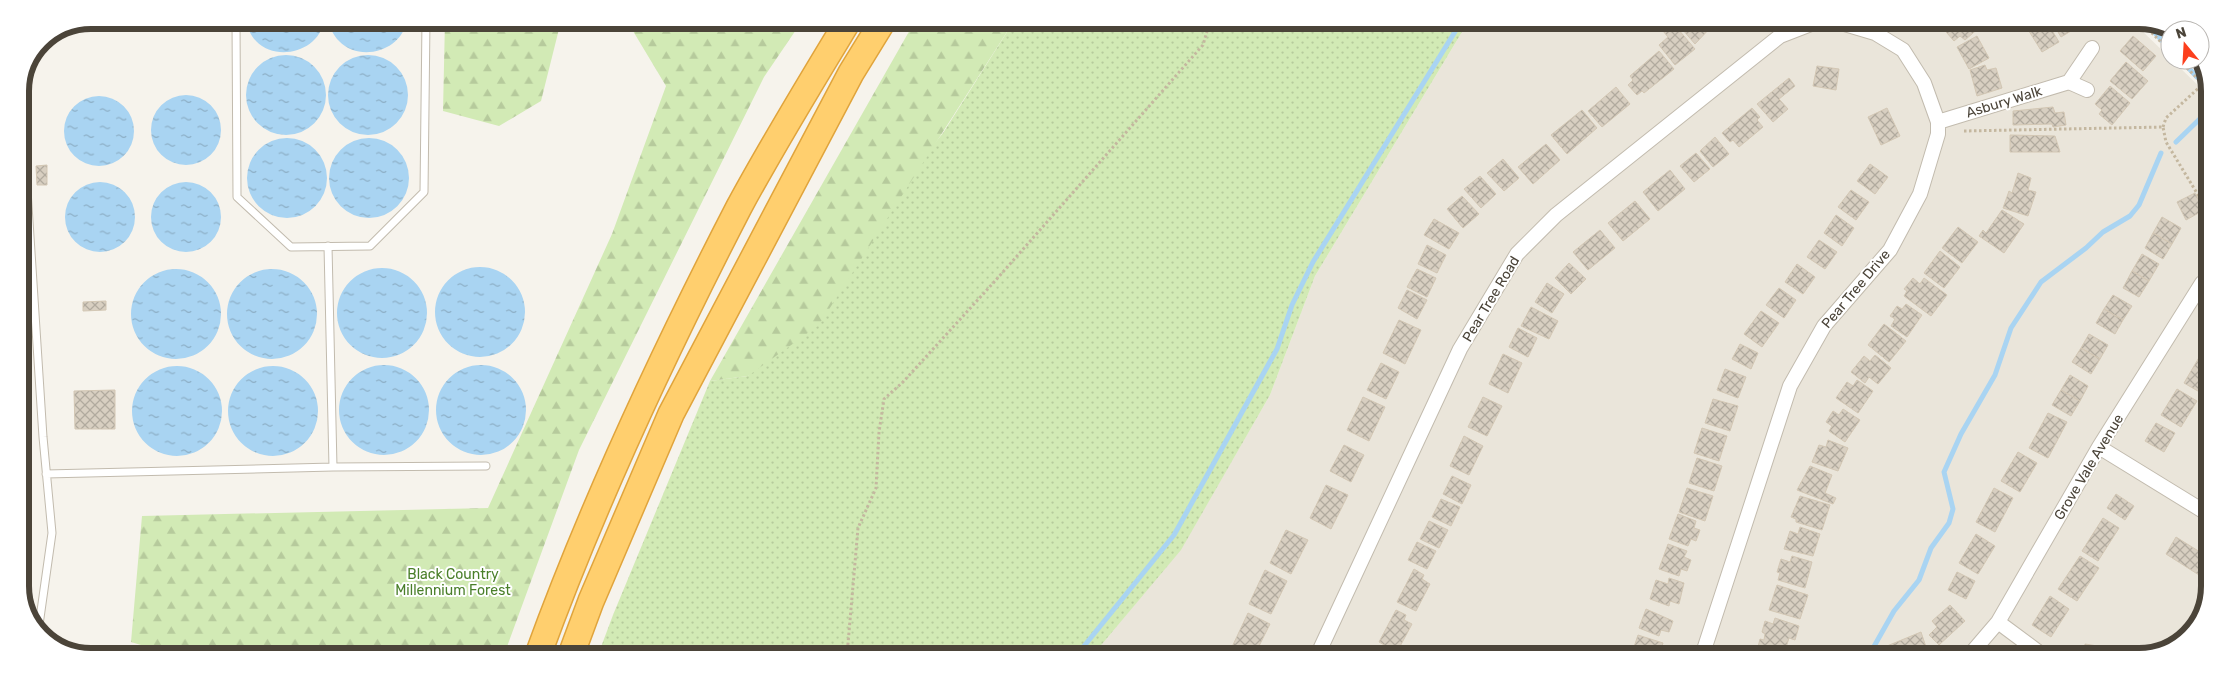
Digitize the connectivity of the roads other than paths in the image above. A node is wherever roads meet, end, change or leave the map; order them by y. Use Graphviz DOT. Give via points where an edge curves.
graph roads {
  1 [pos="236,29"];
  2 [pos="426,29"];
  3 [pos="843,29"];
  4 [pos="878,29"];
  5 [pos="1797,29"];
  6 [pos="1861,29"];
  7 [pos="2092,48"];
  8 [pos="2069,82"];
  9 [pos="2087,90"];
  10 [pos="1938,128"];
  11 [pos="29,219"];
  12 [pos="328,246"];
  13 [pos="2201,285"];
  14 [pos="2100,447"];
  15 [pos="486,466"];
  16 [pos="333,467"];
  17 [pos="46,474"];
  18 [pos="2201,510"];
  19 [pos="40,621"];
  20 [pos="1998,622"];
  21 [pos="540,648"];
  22 [pos="574,648"];
  23 [pos="1321,648"];
  24 [pos="1705,648"];
  25 [pos="1976,648"];
  26 [pos="2034,648"];
  1 -- 12 [label="lane" via="237,197 291,247"];
  2 -- 12 [label="lane" via="424,192 370,246"];
  3 -- 21 [label="highway" via="740,206 644,398 561,590"];
  4 -- 22 [label="highway" via="851,73 671,414"];
  5 -- 23 [label="street, Pear Tree Road" via="1780,36 1556,215 1517,254 1460,348"];
  6 -- 10 [label="street" via="1875,33 1903,50 1924,83"];
  7 -- 8 [label="street"];
  8 -- 9 [label="street"];
  8 -- 10 [label="street, Asbury Walk"];
  10 -- 24 [label="street, Pear Tree Drive" via="1920,194 1890,250 1824,326 1790,386"];
  11 -- 17 [label="lane"];
  12 -- 16 [label="lane"];
  13 -- 14 [label="street, Grove Vale Avenue"];
  14 -- 18 [label="street"];
  14 -- 20 [label="street, Grove Vale Avenue"];
  15 -- 16 [label="lane"];
  16 -- 17 [label="lane"];
  17 -- 19 [label="lane" via="52,533"];
  20 -- 25 [label="street, Grove Vale Avenue"];
  20 -- 26 [label="street"];
}
